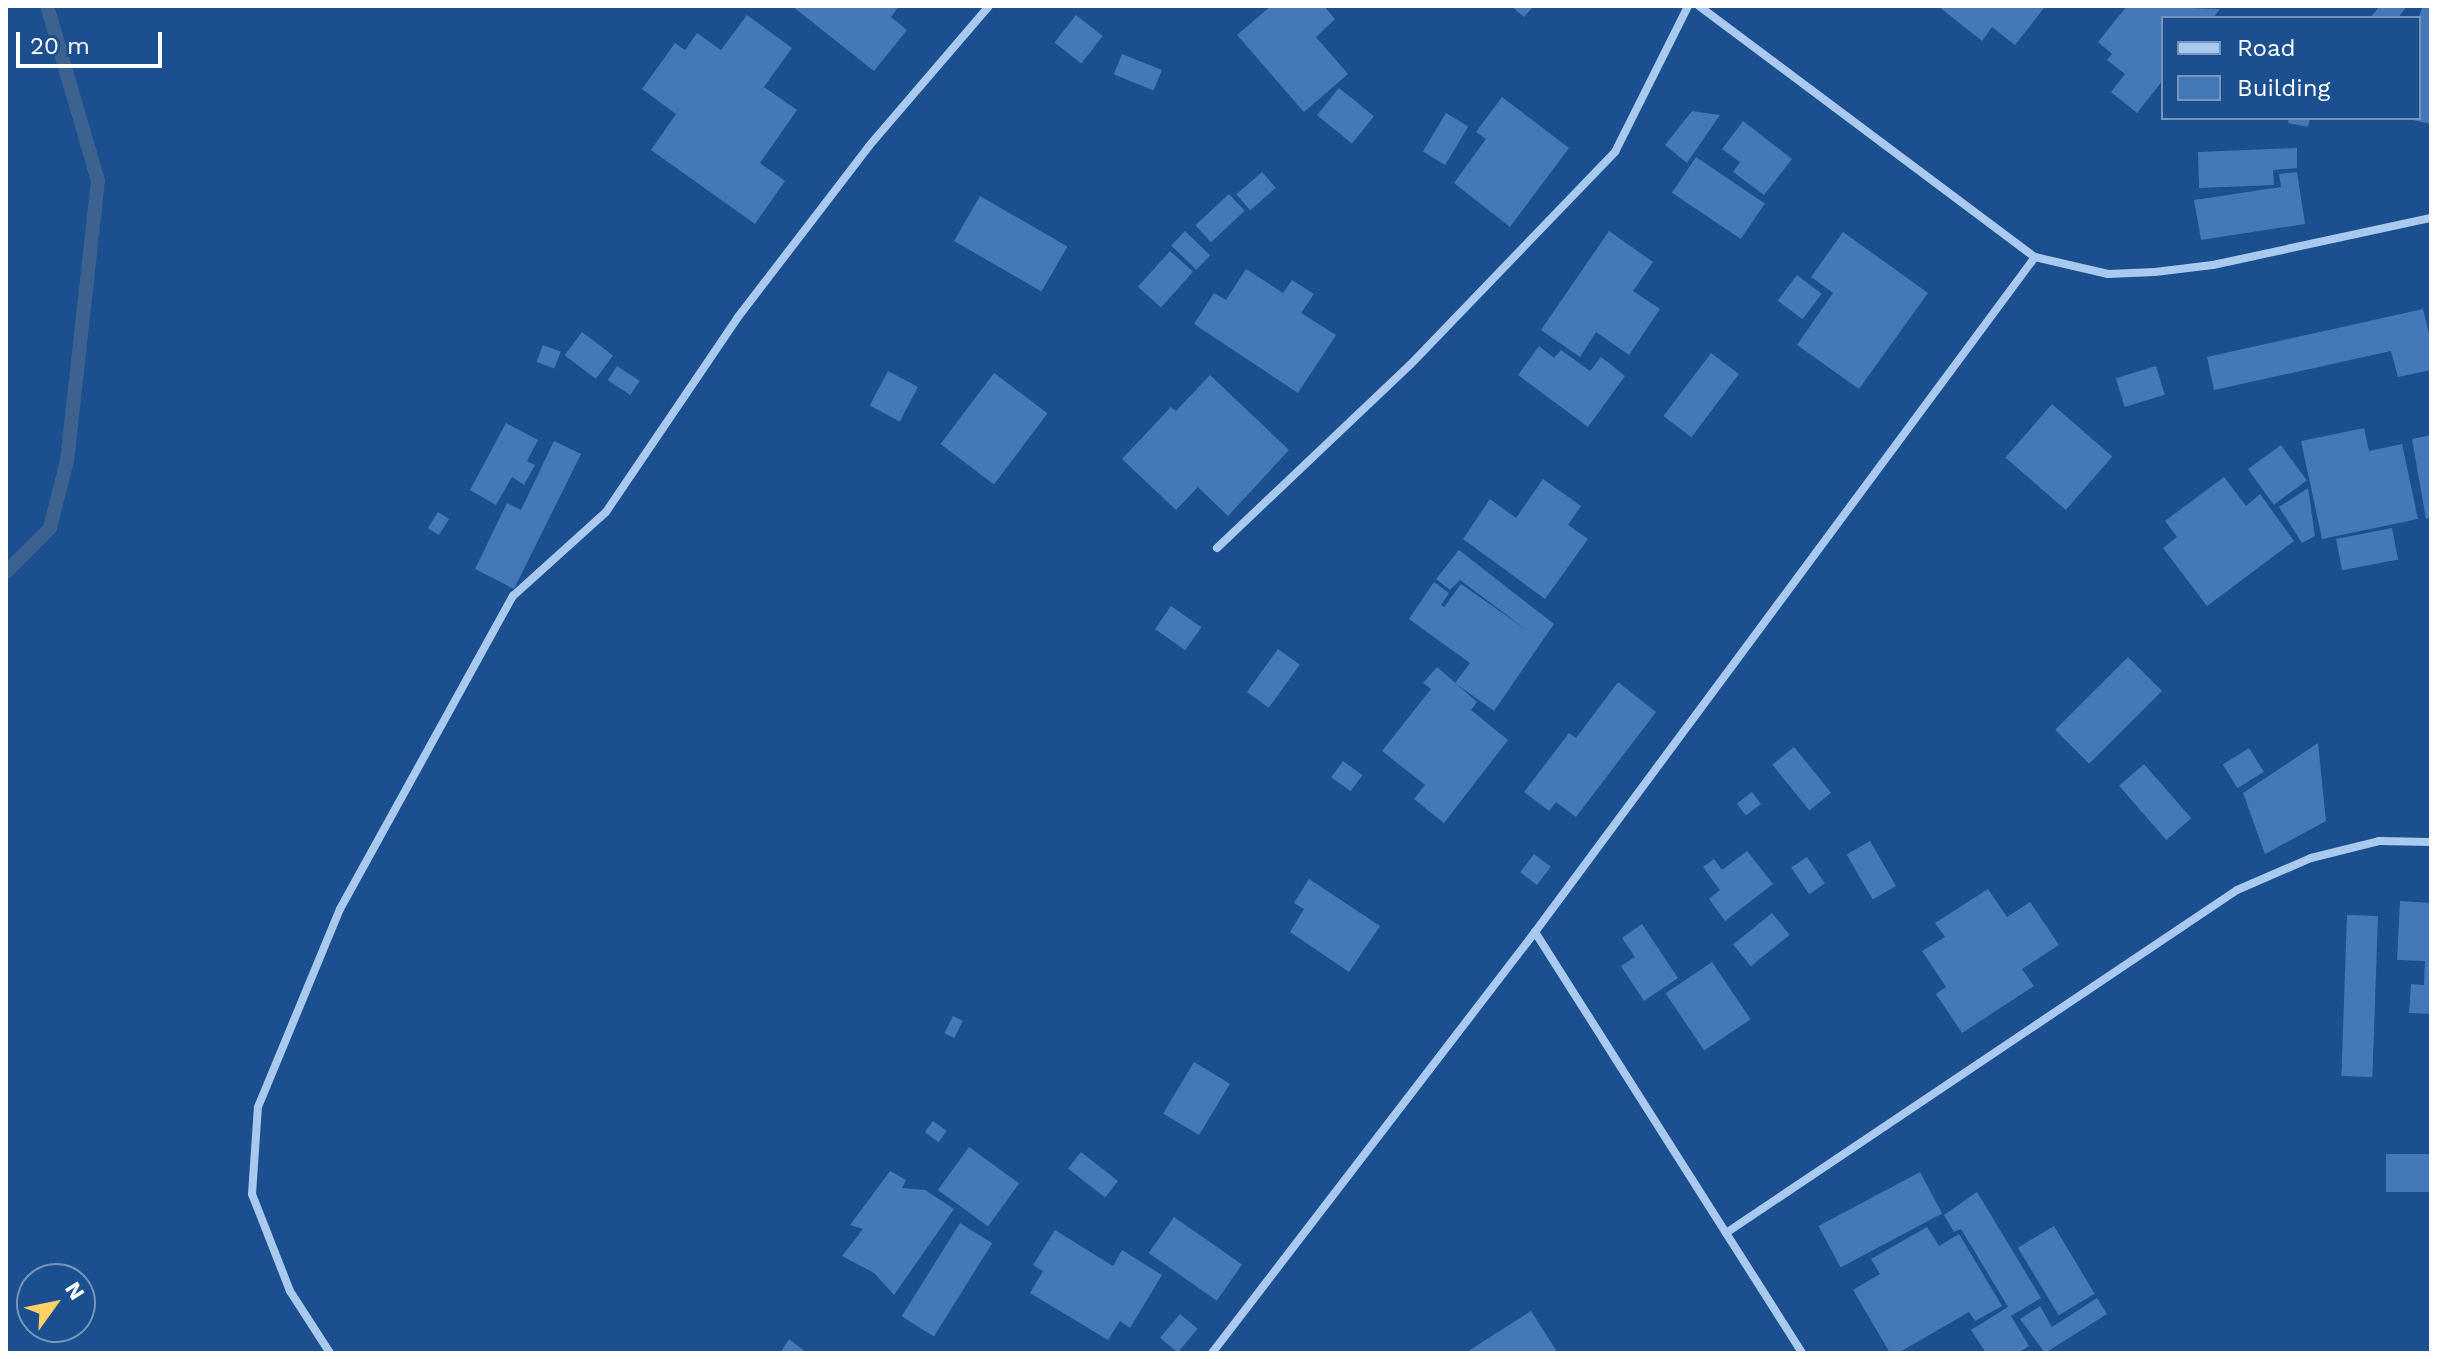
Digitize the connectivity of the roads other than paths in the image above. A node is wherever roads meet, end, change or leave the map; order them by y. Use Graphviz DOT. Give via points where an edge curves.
graph roads {
  1 [pos="989,6"];
  2 [pos="1688,6"];
  3 [pos="1699,6"];
  4 [pos="2431,218"];
  5 [pos="2035,257"];
  6 [pos="1217,548"];
  7 [pos="2431,842"];
  8 [pos="1535,932"];
  9 [pos="1726,1233"];
  10 [pos="330,1353"];
  11 [pos="1212,1353"];
  12 [pos="1802,1353"];
  1 -- 10 [label="street" via="869,146 738,317 606,512 513,596 340,909 258,1107 252,1194 290,1291"];
  2 -- 6 [label="street" via="1615,152 1410,365"];
  3 -- 5 [label="street"];
  4 -- 5 [label="street" via="2213,265 2155,272 2108,274"];
  5 -- 8 [label="street"];
  7 -- 9 [label="street" via="2379,841 2311,858 2237,890"];
  8 -- 9 [label="street"];
  8 -- 11 [label="street"];
  9 -- 12 [label="street"];
}
